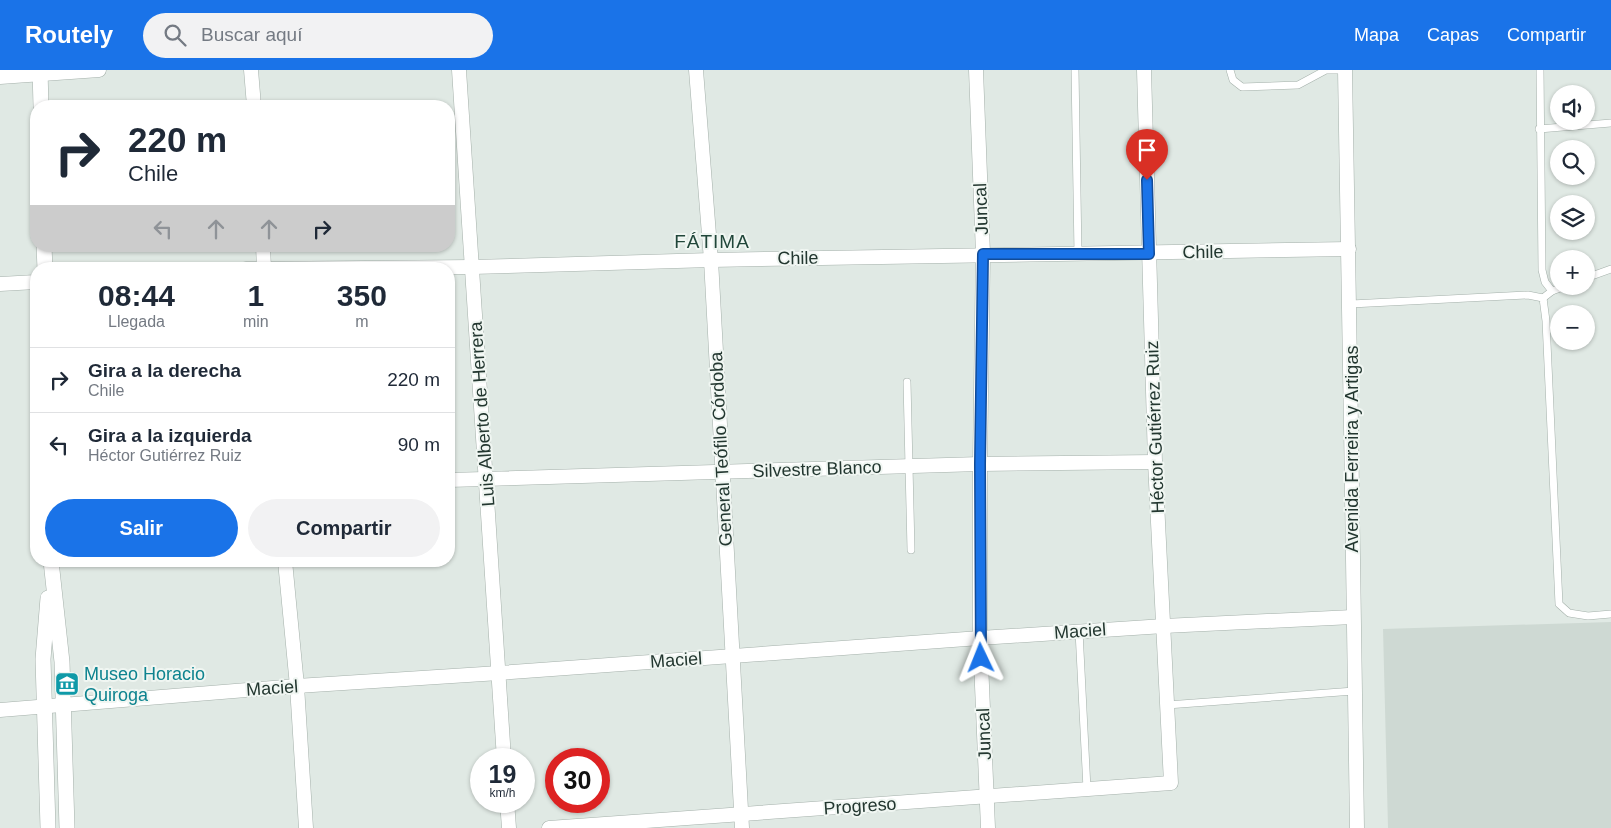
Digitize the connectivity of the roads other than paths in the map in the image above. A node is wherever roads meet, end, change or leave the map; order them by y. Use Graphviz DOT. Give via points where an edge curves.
graph roads {
  1 [pos="99,70"];
  2 [pos="251,70"];
  3 [pos="459,70"];
  4 [pos="696,70"];
  5 [pos="976,70"];
  6 [pos="1075,70"];
  7 [pos="1144,70"];
  8 [pos="1230,70"];
  9 [pos="1326,70"];
  10 [pos="1345,70"];
  11 [pos="1540,70"];
  12 [pos="40,72"];
  13 [pos="0,77"];
  14 [pos="41,100"];
  15 [pos="254,100"];
  16 [pos="1611,123"];
  17 [pos="1540,129"];
  18 [pos="1349,249"];
  19 [pos="983,254"];
  20 [pos="1078,254"];
  21 [pos="1149,254"];
  22 [pos="711,260"];
  23 [pos="455,267"];
  24 [pos="472,267"];
  25 [pos="1611,269"];
  26 [pos="1595,275"];
  27 [pos="30,282"];
  28 [pos="0,284"];
  29 [pos="1550,288"];
  30 [pos="1550,293"];
  31 [pos="1543,298"];
  32 [pos="1351,304"];
  33 [pos="907,382"];
  34 [pos="1155,462"];
  35 [pos="980,464"];
  36 [pos="909,466"];
  37 [pos="722,472"];
  38 [pos="486,479"];
  39 [pos="455,480"];
  40 [pos="911,550"];
  41 [pos="51,567"];
  42 [pos="52,567"];
  43 [pos="286,567"];
  44 [pos="1611,614"];
  45 [pos="1353,617"];
  46 [pos="1164,626"];
  47 [pos="1079,632"];
  48 [pos="980,638"];
  49 [pos="733,656"];
  50 [pos="499,673"];
  51 [pos="297,686"];
  52 [pos="1354,691"];
  53 [pos="63,704"];
  54 [pos="1167,705"];
  55 [pos="45,707"];
  56 [pos="0,710"];
  57 [pos="503,748"];
  58 [pos="1171,783"];
  59 [pos="1087,790"];
  60 [pos="987,797"];
  61 [pos="508,813"];
  62 [pos="741,822"];
  63 [pos="48,828"];
  64 [pos="67,828"];
  65 [pos="306,828"];
  66 [pos="509,828"];
  67 [pos="549,828"];
  68 [pos="988,828"];
  69 [pos="1357,828"];
  1 -- 12 [label="street"];
  2 -- 15 [label="street"];
  3 -- 24 [label="street, Luis Alberto de Herrera"];
  4 -- 22 [label="street, General Teófilo Córdoba"];
  5 -- 19 [label="street, Juncal"];
  6 -- 20 [label="lane"];
  7 -- 21 [label="street, Héctor Gutiérrez Ruiz"];
  8 -- 9 [label="lane" via="1233,80 1242,87 1298,85"];
  9 -- 10 [label="lane"];
  10 -- 18 [label="street, Avenida Ferreira y Artigas"];
  11 -- 17 [label="lane"];
  12 -- 13 [label="street"];
  12 -- 14 [label="street"];
  16 -- 17 [label="lane"];
  17 -- 29 [label="lane" via="1542,270"];
  18 -- 21 [label="street, Chile"];
  18 -- 32 [label="street, Avenida Ferreira y Artigas"];
  19 -- 20 [label="street, Chile"];
  19 -- 22 [label="street, Chile"];
  19 -- 35 [label="street, Juncal"];
  20 -- 21 [label="street, Chile"];
  21 -- 34 [label="street, Héctor Gutiérrez Ruiz"];
  22 -- 24 [label="street, Chile"];
  22 -- 37 [label="street, General Teófilo Córdoba"];
  23 -- 24 [label="street, Chile"];
  24 -- 38 [label="street, Luis Alberto de Herrera"];
  25 -- 26 [label="lane"];
  27 -- 28 [label="street"];
  30 -- 31 [label="lane"];
  31 -- 32 [label="lane" via="1528,295"];
  31 -- 44 [label="lane" via="1558,604 1569,613 1588,616"];
  32 -- 45 [label="street, Avenida Ferreira y Artigas"];
  33 -- 36 [label="lane"];
  34 -- 35 [label="street, Silvestre Blanco"];
  34 -- 46 [label="street, Héctor Gutiérrez Ruiz"];
  35 -- 36 [label="street, Silvestre Blanco"];
  35 -- 48 [label="street, Juncal"];
  36 -- 37 [label="street, Silvestre Blanco"];
  36 -- 40 [label="lane"];
  37 -- 38 [label="street, Silvestre Blanco"];
  37 -- 49 [label="street, General Teófilo Córdoba"];
  38 -- 39 [label="street, Silvestre Blanco"];
  38 -- 50 [label="street, Luis Alberto de Herrera"];
  41 -- 55 [label="street" via="43,659"];
  42 -- 53 [label="street"];
  43 -- 51 [label="street"];
  45 -- 46 [label="street, Maciel"];
  45 -- 52 [label="street, Avenida Ferreira y Artigas"];
  46 -- 47 [label="street, Maciel"];
  46 -- 54 [label="street, Héctor Gutiérrez Ruiz"];
  47 -- 48 [label="street, Maciel"];
  47 -- 59 [label="lane"];
  48 -- 49 [label="street, Maciel"];
  48 -- 60 [label="street, Juncal"];
  49 -- 50 [label="street, Maciel"];
  49 -- 62 [label="street, General Teófilo Córdoba"];
  50 -- 51 [label="street, Maciel"];
  50 -- 57 [label="street, Luis Alberto de Herrera"];
  51 -- 53 [label="street, Maciel"];
  51 -- 65 [label="street"];
  52 -- 54 [label="lane"];
  52 -- 69 [label="street, Avenida Ferreira y Artigas"];
  53 -- 55 [label="street, Maciel"];
  53 -- 64 [label="street"];
  54 -- 58 [label="street, Héctor Gutiérrez Ruiz"];
  55 -- 56 [label="street, Maciel"];
  55 -- 63 [label="street"];
  58 -- 59 [label="street, Progreso"];
  59 -- 60 [label="street, Progreso"];
  60 -- 62 [label="street, Progreso"];
  60 -- 68 [label="street, Juncal"];
  61 -- 66 [label="street"];
  62 -- 67 [label="street, Progreso"];
}
